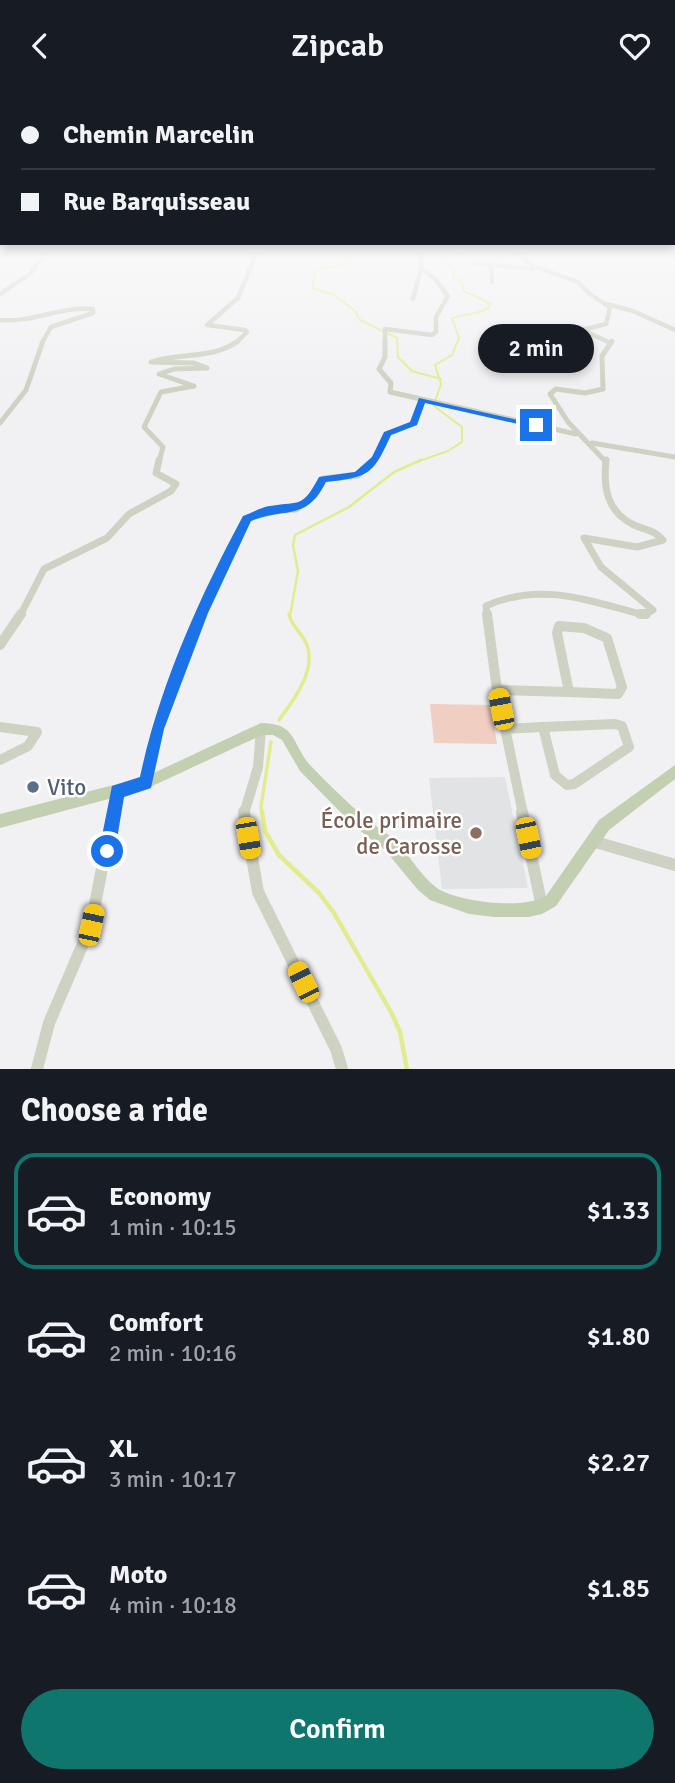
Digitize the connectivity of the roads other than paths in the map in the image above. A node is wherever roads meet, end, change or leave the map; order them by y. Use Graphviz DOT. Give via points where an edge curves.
graph roads {
  1 [pos="240,295"];
  2 [pos="414,295"];
  3 [pos="447,295"];
  4 [pos="590,295"];
  5 [pos="413,299"];
  6 [pos="607,304"];
  7 [pos="0,320"];
  8 [pos="675,330"];
  9 [pos="422,400"];
  10 [pos="0,423"];
  11 [pos="579,435"];
  12 [pos="588,442"];
  13 [pos="675,457"];
  14 [pos="0,645"];
  15 [pos="497,690"];
  16 [pos="569,692"];
  17 [pos="0,727"];
  18 [pos="542,727"];
  19 [pos="261,729"];
  20 [pos="505,729"];
  21 [pos="0,760"];
  22 [pos="675,771"];
  23 [pos="146,783"];
  24 [pos="117,791"];
  25 [pos="0,821"];
  26 [pos="592,841"];
  27 [pos="675,866"];
  28 [pos="542,907"];
  29 [pos="37,1069"];
  30 [pos="342,1069"];
  1 -- 14 [label="street" via="206,325 245,330 241,340 207,356 151,362 194,363 207,368 159,374 194,386 161,392 145,421 144,427 163,447 156,473 176,484 129,514 107,538 44,569 14,628"];
  2 -- 5 [label="street"];
  3 -- 9 [label="street" via="436,317 436,332 428,336 385,329 385,357 379,369 391,383 390,392"];
  4 -- 6 [label="street"];
  6 -- 8 [label="street" via="628,307"];
  6 -- 11 [label="street" via="606,324 582,330 612,341 602,356 603,389 579,394 556,389 550,394 557,410"];
  7 -- 10 [label="street" via="20,320 53,310 93,309 93,313 51,327 26,390"];
  9 -- 11 [label="street"];
  9 -- 23 [label="street" via="414,423 387,434 376,458 358,475 323,479 314,495 296,509 269,510 247,519 202,613 157,729"];
  11 -- 12 [label="street"];
  12 -- 13 [label="street"];
  12 -- 15 [label="street" via="606,460 604,495 618,514 658,533 663,540 637,547 584,538 587,549 653,610 644,615 535,592 493,601 486,606 486,619"];
  15 -- 16 [label="street"];
  15 -- 20 [label="street"];
  16 -- 16 [label="street" via="618,694 622,687 607,638 567,625 559,626 557,633"];
  17 -- 21 [label="street" via="37,731 36,740 25,749"];
  18 -- 18 [label="street" via="555,775 567,785 629,747 626,732 615,724"];
  18 -- 20 [label="street"];
  19 -- 23 [label="main road"];
  19 -- 28 [label="main road" via="274,729 286,736 304,767 390,845 435,895 481,909"];
  19 -- 30 [label="street" via="261,759 244,812 258,891 337,1049"];
  20 -- 28 [label="street"];
  22 -- 26 [label="main road" via="604,825"];
  23 -- 24 [label="main road"];
  24 -- 25 [label="main road"];
  24 -- 29 [label="street" via="91,925 49,1024"];
  26 -- 27 [label="street"];
  26 -- 28 [label="main road" via="559,893"];
}
